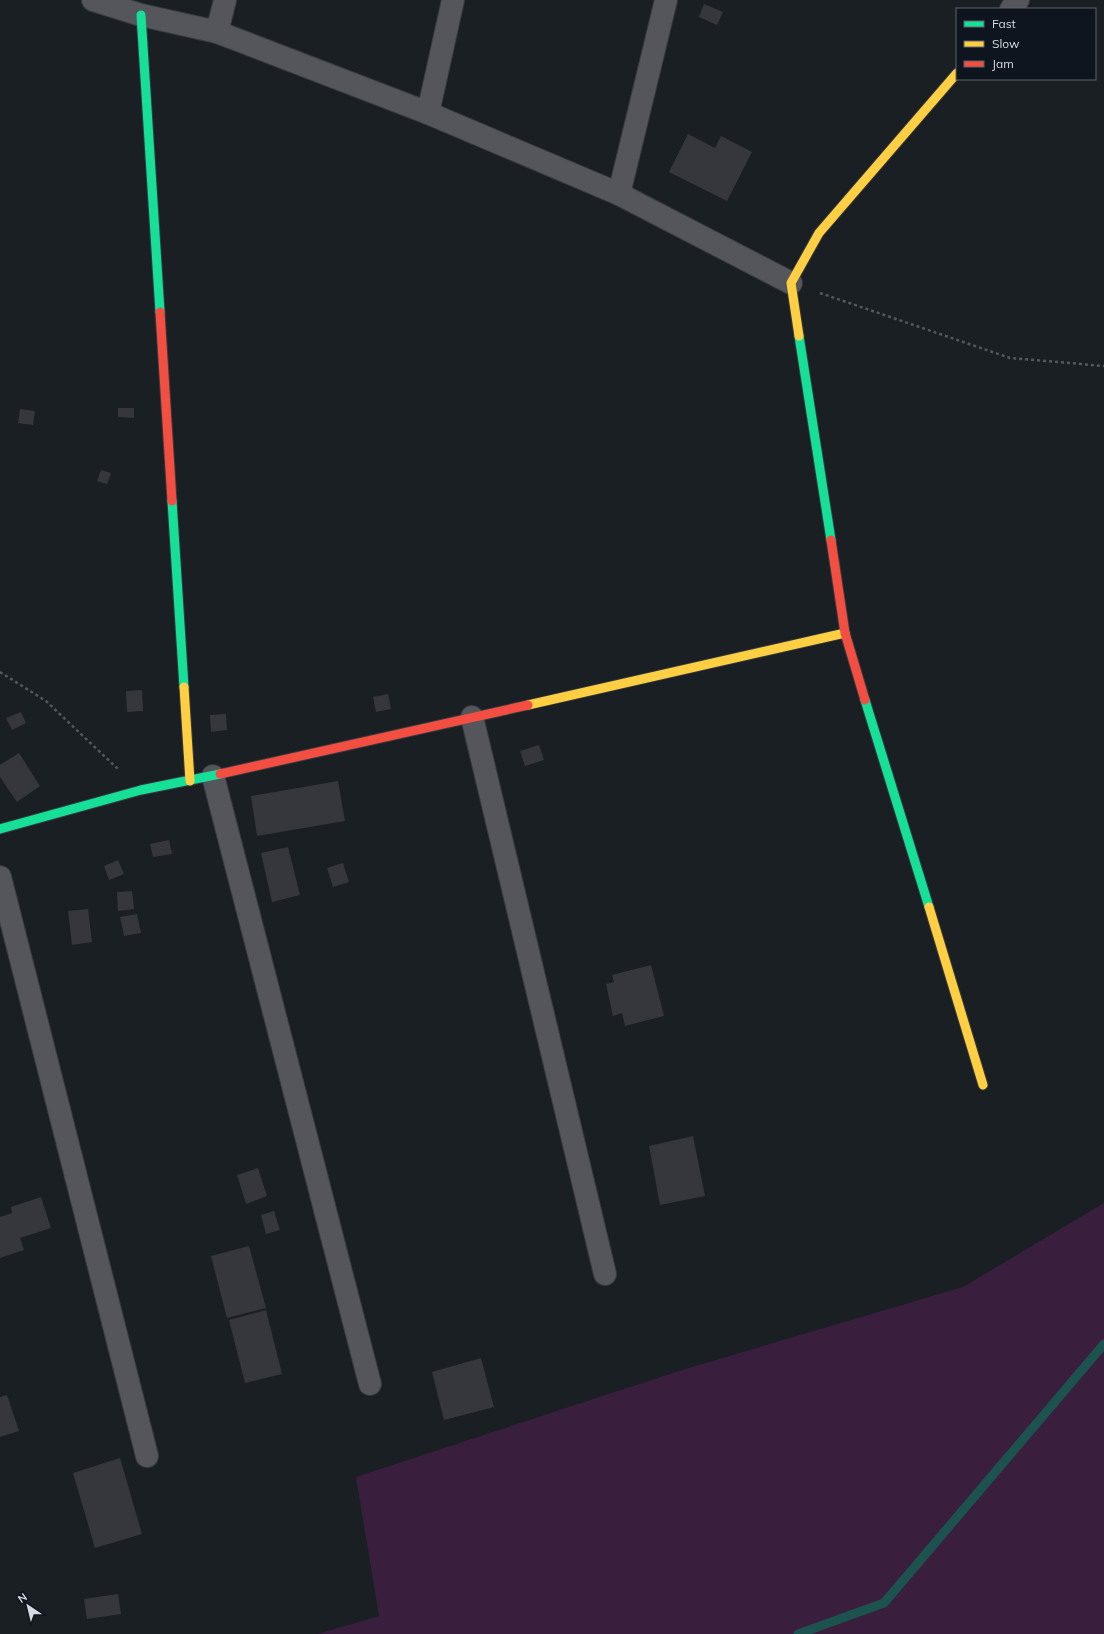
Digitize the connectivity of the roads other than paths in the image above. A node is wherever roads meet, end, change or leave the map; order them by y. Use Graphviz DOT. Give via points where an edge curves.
graph roads {
  1 [pos="93,0"];
  2 [pos="225,0"];
  3 [pos="452,0"];
  4 [pos="666,0"];
  5 [pos="1018,0"];
  6 [pos="1012,8"];
  7 [pos="141,15"];
  8 [pos="217,32"];
  9 [pos="956,74"];
  10 [pos="428,113"];
  11 [pos="619,194"];
  12 [pos="791,283"];
  13 [pos="845,633"];
  14 [pos="472,717"];
  15 [pos="213,776"];
  16 [pos="190,781"];
  17 [pos="0,829"];
  18 [pos="0,878"];
  19 [pos="983,1085"];
  20 [pos="605,1274"];
  21 [pos="370,1384"];
  22 [pos="148,1456"];
  1 -- 7 [label="street"];
  2 -- 8 [label="street"];
  3 -- 10 [label="street"];
  4 -- 11 [label="street"];
  5 -- 6 [label="street"];
  7 -- 8 [label="street"];
  7 -- 16 [label="street"];
  8 -- 10 [label="street"];
  9 -- 12 [label="street" via="819,233"];
  10 -- 11 [label="street"];
  11 -- 12 [label="street"];
  12 -- 13 [label="street"];
  13 -- 14 [label="street"];
  13 -- 19 [label="street"];
  14 -- 15 [label="street"];
  14 -- 20 [label="street"];
  15 -- 16 [label="street"];
  15 -- 21 [label="street"];
  16 -- 17 [label="street" via="141,790"];
  18 -- 22 [label="street"];
}
